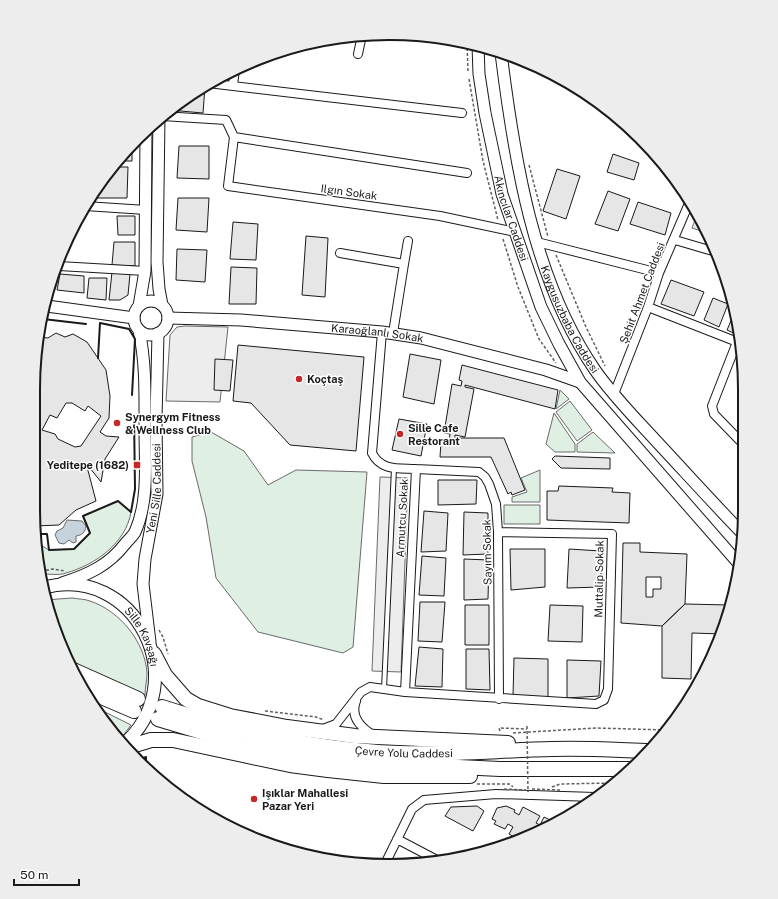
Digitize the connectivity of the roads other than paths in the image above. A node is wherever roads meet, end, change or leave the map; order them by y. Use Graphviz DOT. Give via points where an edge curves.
graph roads {
  1 [pos="361,41"];
  2 [pos="478,52"];
  3 [pos="358,54"];
  4 [pos="502,59"];
  5 [pos="234,76"];
  6 [pos="220,84"];
  7 [pos="233,85"];
  8 [pos="462,113"];
  9 [pos="171,117"];
  10 [pos="159,127"];
  11 [pos="234,137"];
  12 [pos="146,138"];
  13 [pos="467,173"];
  14 [pos="93,205"];
  15 [pos="687,209"];
  16 [pos="146,210"];
  17 [pos="515,232"];
  18 [pos="675,240"];
  19 [pos="408,241"];
  20 [pos="537,242"];
  21 [pos="709,250"];
  22 [pos="340,253"];
  23 [pos="404,264"];
  24 [pos="63,266"];
  25 [pos="145,271"];
  26 [pos="659,273"];
  27 [pos="162,305"];
  28 [pos="50,306"];
  29 [pos="139,306"];
  30 [pos="648,307"];
  31 [pos="134,318"];
  32 [pos="168,318"];
  33 [pos="139,330"];
  34 [pos="387,332"];
  35 [pos="158,333"];
  36 [pos="735,340"];
  37 [pos="736,350"];
  38 [pos="580,382"];
  39 [pos="614,394"];
  40 [pos="738,439"];
  41 [pos="394,468"];
  42 [pos="416,469"];
  43 [pos="737,528"];
  44 [pos="498,532"];
  45 [pos="735,559"];
  46 [pos="56,586"];
  47 [pos="49,587"];
  48 [pos="152,648"];
  49 [pos="82,675"];
  50 [pos="384,689"];
  51 [pos="92,692"];
  52 [pos="405,692"];
  53 [pos="356,698"];
  54 [pos="499,699"];
  55 [pos="313,731"];
  56 [pos="380,738"];
  57 [pos="128,742"];
  58 [pos="131,745"];
  59 [pos="554,749"];
  60 [pos="641,751"];
  61 [pos="548,770"];
  62 [pos="621,770"];
  63 [pos="588,797"];
  64 [pos="397,839"];
  65 [pos="430,856"];
  66 [pos="387,859"];
  1 -- 3 [label="street"];
  2 -- 17 [label="main road, Akıncılar Caddesi" via="479,74 493,156"];
  4 -- 20 [label="main road, Kaygusuzbaba Caddesi" via="507,102"];
  5 -- 7 [label="street"];
  6 -- 7 [label="street"];
  7 -- 8 [label="street"];
  9 -- 11 [label="street" via="226,120"];
  10 -- 27 [label="main road" via="157,262"];
  11 -- 13 [label="street"];
  11 -- 17 [label="street, Ilgın Sokak" via="228,186 440,216"];
  12 -- 16 [label="main road"];
  14 -- 16 [label="street"];
  15 -- 18 [label="street, Şehit Ahmet Caddesi"];
  16 -- 25 [label="main road"];
  17 -- 38 [label="main road, Akıncılar Caddesi" via="541,307"];
  18 -- 21 [label="street"];
  18 -- 26 [label="street, Şehit Ahmet Caddesi"];
  19 -- 23 [label="street"];
  20 -- 26 [label="street"];
  20 -- 39 [label="main road, Kaygusuzbaba Caddesi" via="558,301 579,345"];
  22 -- 23 [label="street"];
  23 -- 34 [label="street"];
  24 -- 25 [label="street"];
  25 -- 29 [label="main road"];
  26 -- 30 [label="street, Şehit Ahmet Caddesi"];
  27 -- 29 [label="main road" via="148,301"];
  27 -- 32 [label="main road"];
  28 -- 31 [label="main road"];
  29 -- 31 [label="main road"];
  30 -- 36 [label="street"];
  30 -- 39 [label="street, Şehit Ahmet Caddesi"];
  31 -- 33 [label="main road"];
  32 -- 34 [label="main road, Karaoğlanlı Sokak" via="241,320"];
  32 -- 35 [label="main road" via="165,327"];
  33 -- 35 [label="main road" via="148,334"];
  33 -- 46 [label="main road, Yeni Sille Caddesi" via="145,372 146,494 135,532 104,565 85,576"];
  34 -- 38 [label="main road, Karaoğlanlı Sokak" via="421,338 546,370"];
  34 -- 41 [label="street, Armutcu Sokak" via="371,446 372,453 380,465"];
  35 -- 48 [label="main road, Yeni Sille Caddesi" via="158,483 143,571 146,617"];
  37 -- 40 [label="street" via="712,406 714,414"];
  38 -- 45 [label="main road, Kaygusuzbaba Caddesi"];
  39 -- 43 [label="main road, Kaygusuzbaba Caddesi"];
  41 -- 42 [label="street, Armutcu Sokak"];
  41 -- 50 [label="lane"];
  42 -- 44 [label="street, Sayım Sokak" via="479,472 494,493"];
  42 -- 52 [label="street, Armutcu Sokak"];
  44 -- 54 [label="street, Sayım Sokak"];
  44 -- 54 [label="street, Muttalip Sokak" via="612,534 608,689 604,700 596,704"];
  46 -- 47 [label="main road, Sille Kavşağı"];
  46 -- 48 [label="main road, Sille Kavşağı" via="85,587 112,598 135,617"];
  48 -- 55 [label="highway" via="175,688 198,706 230,716"];
  48 -- 57 [label="main road, Sille Kavşağı" via="156,678 150,708"];
  49 -- 51 [label="highway" via="136,705"];
  50 -- 52 [label="street"];
  50 -- 53 [label="street" via="367,688"];
  52 -- 54 [label="street"];
  53 -- 55 [label="street" via="336,724"];
  53 -- 56 [label="street" via="356,720 365,730"];
  55 -- 56 [label="highway"];
  56 -- 59 [label="highway" via="495,742"];
  58 -- 61 [label="highway" via="151,740 172,740 290,765 384,776 506,776"];
  59 -- 60 [label="highway, Çevre Yolu Caddesi"];
  59 -- 61 [label="highway, Çevre Yolu Caddesi" via="452,753 366,751 277,738 160,713 242,744 310,757 376,764"];
  61 -- 62 [label="highway, Çevre Yolu Caddesi"];
  63 -- 64 [label="street" via="530,792 424,800 412,809"];
  64 -- 65 [label="street"];
  64 -- 66 [label="street"];
}
